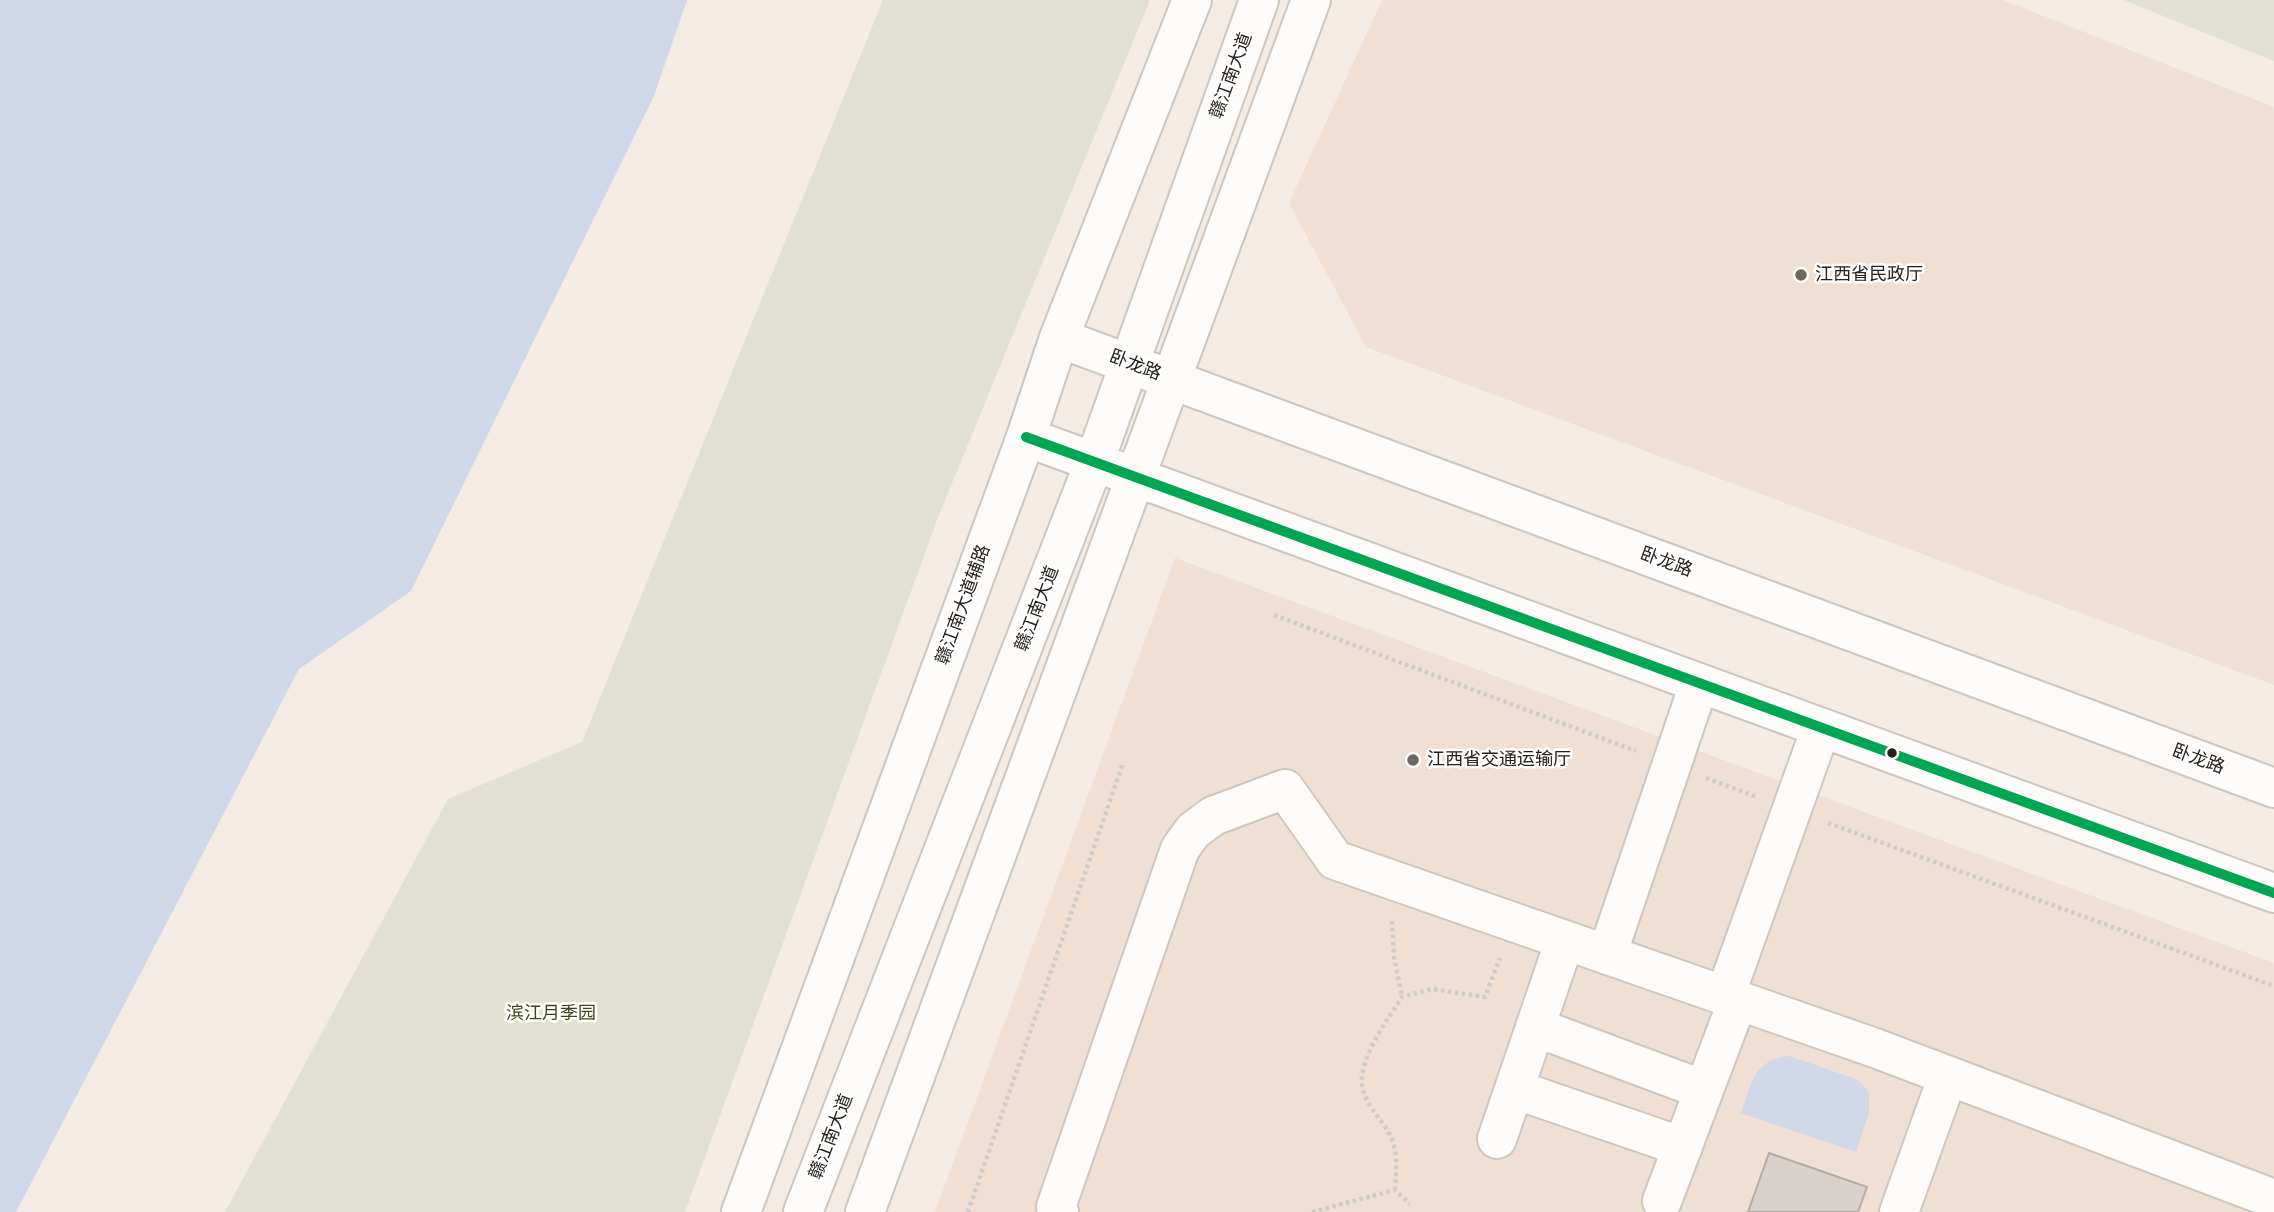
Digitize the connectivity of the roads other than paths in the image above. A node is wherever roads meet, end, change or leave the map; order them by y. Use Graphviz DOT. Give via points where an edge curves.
graph roads {
  1 [pos="1192,0"];
  2 [pos="1259,0"];
  3 [pos="1311,0"];
  4 [pos="1059,338"];
  5 [pos="1130,364"];
  6 [pos="1171,380"];
  7 [pos="1026,437"];
  8 [pos="1094,463"];
  9 [pos="1135,478"];
  10 [pos="1699,684"];
  11 [pos="1821,728"];
  12 [pos="2274,788"];
  13 [pos="2274,893"];
  14 [pos="1565,940"];
  15 [pos="1607,955"];
  16 [pos="1731,998"];
  17 [pos="1535,1027"];
  18 [pos="1948,1076"];
  19 [pos="1514,1089"];
  20 [pos="1704,1090"];
  21 [pos="1497,1139"];
  22 [pos="1683,1147"];
  23 [pos="2274,1199"];
  24 [pos="1662,1201"];
  25 [pos="741,1212"];
  26 [pos="803,1212"];
  27 [pos="865,1212"];
  28 [pos="1059,1212"];
  29 [pos="1899,1212"];
  1 -- 4 [label="main road, 赣江南大道辅路"];
  2 -- 5 [label="main road, 赣江南大道"];
  3 -- 6 [label="main road"];
  4 -- 5 [label="main road, 卧龙路"];
  4 -- 7 [label="main road, 赣江南大道辅路"];
  5 -- 6 [label="main road, 卧龙路"];
  5 -- 8 [label="main road, 赣江南大道"];
  6 -- 9 [label="main road"];
  6 -- 12 [label="main road, 卧龙路"];
  7 -- 8 [label="main road"];
  7 -- 25 [label="main road, 赣江南大道辅路"];
  8 -- 9 [label="main road"];
  8 -- 26 [label="main road, 赣江南大道"];
  9 -- 10 [label="main road"];
  9 -- 27 [label="main road"];
  10 -- 11 [label="main road"];
  10 -- 15 [label="main road"];
  11 -- 13 [label="main road"];
  11 -- 16 [label="main road"];
  14 -- 15 [label="main road"];
  14 -- 17 [label="main road"];
  14 -- 28 [label="main road" via="1335,860 1285,789 1213,816 1193,831 1180,849 1056,1207"];
  15 -- 16 [label="main road"];
  16 -- 18 [label="main road"];
  16 -- 20 [label="main road"];
  17 -- 19 [label="main road"];
  17 -- 20 [label="main road"];
  18 -- 23 [label="main road"];
  18 -- 29 [label="main road"];
  19 -- 21 [label="main road"];
  19 -- 22 [label="main road"];
  20 -- 22 [label="main road"];
  22 -- 24 [label="main road"];
}
